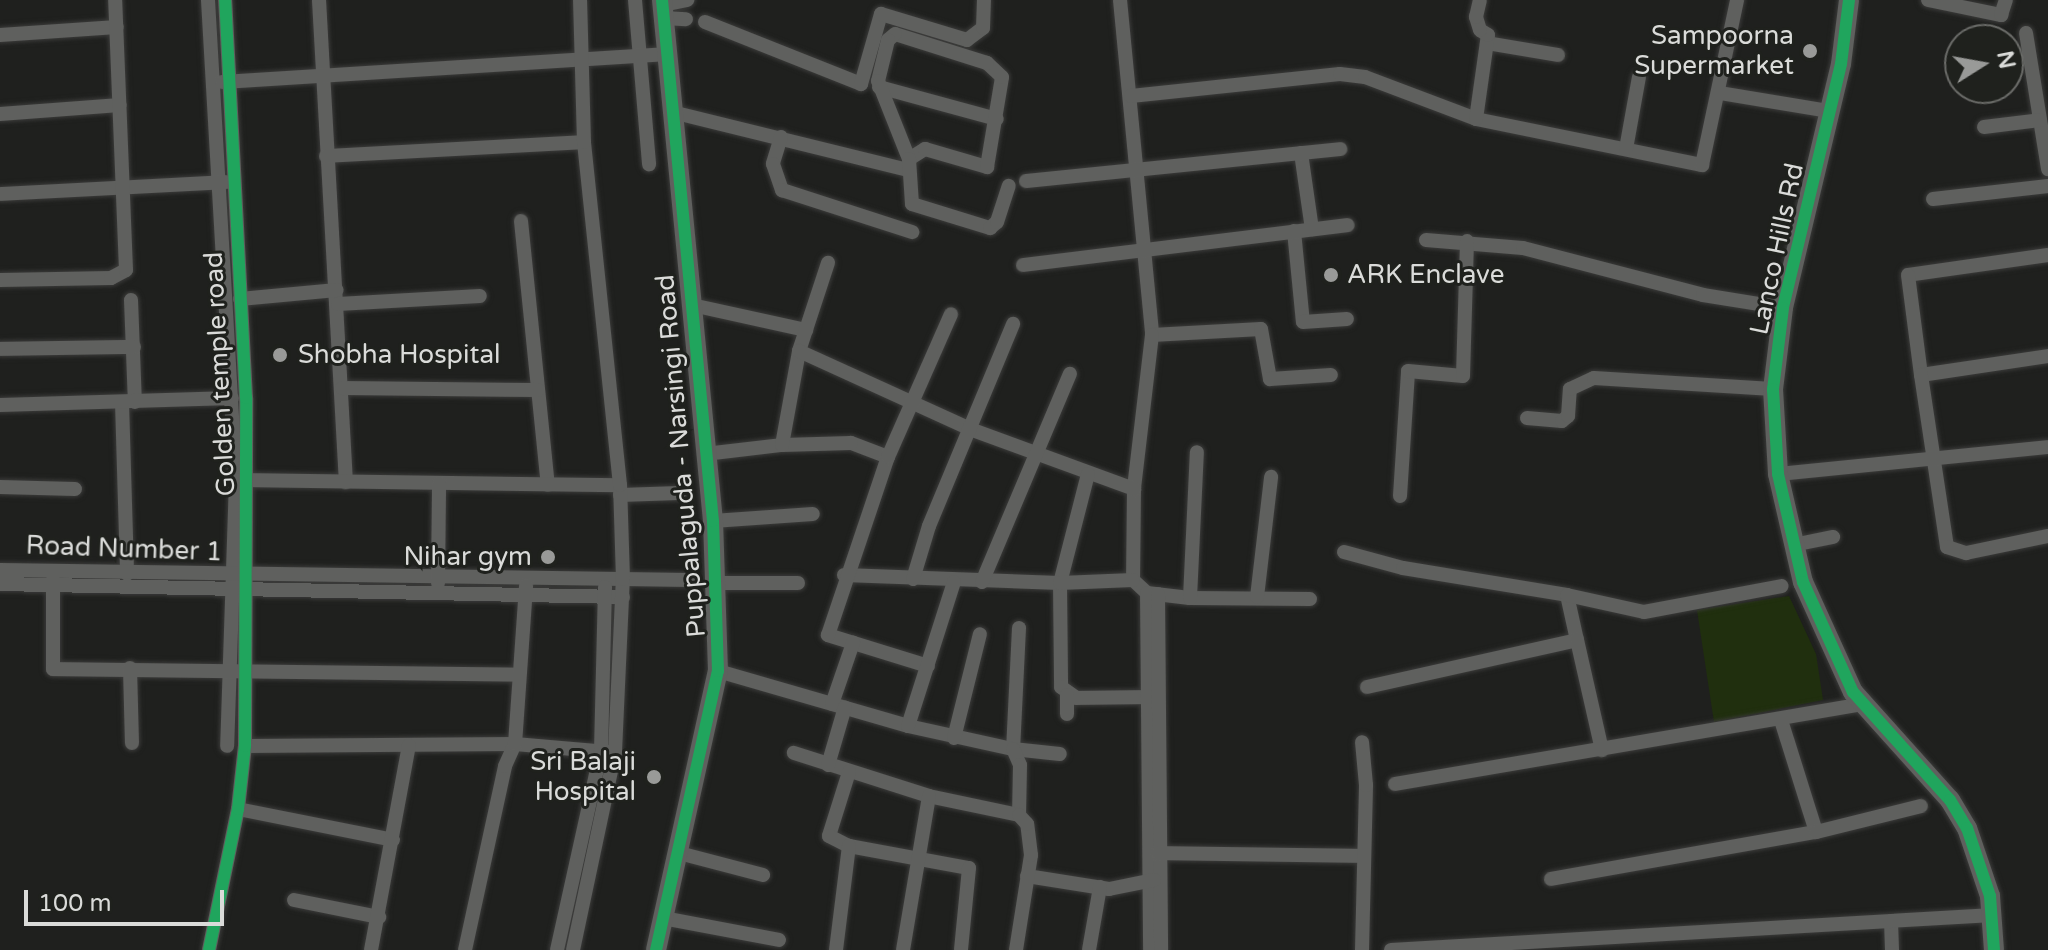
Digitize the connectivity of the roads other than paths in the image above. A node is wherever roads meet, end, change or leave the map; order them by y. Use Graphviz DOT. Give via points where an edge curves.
graph roads {
  1 [pos="115,0"];
  2 [pos="208,0"];
  3 [pos="225,0"];
  4 [pos="319,0"];
  5 [pos="580,0"];
  6 [pos="635,0"];
  7 [pos="687,0"];
  8 [pos="984,0"];
  9 [pos="1120,0"];
  10 [pos="1480,0"];
  11 [pos="1737,0"];
  12 [pos="1849,0"];
  13 [pos="1928,0"];
  14 [pos="2006,0"];
  15 [pos="663,8"];
  16 [pos="686,19"];
  17 [pos="705,22"];
  18 [pos="117,27"];
  19 [pos="2026,33"];
  20 [pos="0,35"];
  21 [pos="1487,43"];
  22 [pos="669,54"];
  23 [pos="1558,55"];
  24 [pos="640,57"];
  25 [pos="580,63"];
  26 [pos="1639,77"];
  27 [pos="322,78"];
  28 [pos="230,81"];
  29 [pos="213,82"];
  30 [pos="879,87"];
  31 [pos="1720,93"];
  32 [pos="1131,96"];
  33 [pos="120,105"];
  34 [pos="1829,111"];
  35 [pos="672,112"];
  36 [pos="0,114"];
  37 [pos="997,119"];
  38 [pos="1476,119"];
  39 [pos="2040,120"];
  40 [pos="1984,127"];
  41 [pos="781,137"];
  42 [pos="584,142"];
  43 [pos="1340,149"];
  44 [pos="1626,149"];
  45 [pos="1301,153"];
  46 [pos="326,156"];
  47 [pos="649,164"];
  48 [pos="909,164"];
  49 [pos="2048,166"];
  50 [pos="1139,171"];
  51 [pos="1026,181"];
  52 [pos="218,182"];
  53 [pos="234,182"];
  54 [pos="125,186"];
  55 [pos="1009,186"];
  56 [pos="2048,186"];
  57 [pos="0,194"];
  58 [pos="1933,199"];
  59 [pos="521,221"];
  60 [pos="1348,225"];
  61 [pos="1312,229"];
  62 [pos="1294,231"];
  63 [pos="912,232"];
  64 [pos="1426,240"];
  65 [pos="1467,241"];
  66 [pos="1146,248"];
  67 [pos="2048,255"];
  68 [pos="230,263"];
  69 [pos="828,263"];
  70 [pos="1023,265"];
  71 [pos="0,280"];
  72 [pos="234,289"];
  73 [pos="480,296"];
  74 [pos="338,297"];
  75 [pos="131,300"];
  76 [pos="692,305"];
  77 [pos="1783,308"];
  78 [pos="951,314"];
  79 [pos="1347,319"];
  80 [pos="1013,324"];
  81 [pos="806,330"];
  82 [pos="1152,335"];
  83 [pos="134,347"];
  84 [pos="0,349"];
  85 [pos="799,351"];
  86 [pos="2048,356"];
  87 [pos="1070,374"];
  88 [pos="1331,375"];
  89 [pos="1921,375"];
  90 [pos="342,388"];
  91 [pos="1773,389"];
  92 [pos="538,390"];
  93 [pos="232,398"];
  94 [pos="913,401"];
  95 [pos="128,402"];
  96 [pos="0,405"];
  97 [pos="1527,418"];
  98 [pos="970,429"];
  99 [pos="782,445"];
  100 [pos="2048,447"];
  101 [pos="1197,452"];
  102 [pos="705,454"];
  103 [pos="888,457"];
  104 [pos="1039,457"];
  105 [pos="1934,460"];
  106 [pos="1088,474"];
  107 [pos="1778,474"];
  108 [pos="1271,477"];
  109 [pos="242,480"];
  110 [pos="346,482"];
  111 [pos="439,483"];
  112 [pos="548,485"];
  113 [pos="0,487"];
  114 [pos="75,489"];
  115 [pos="1134,489"];
  116 [pos="620,490"];
  117 [pos="679,493"];
  118 [pos="1400,496"];
  119 [pos="813,514"];
  120 [pos="713,521"];
  121 [pos="2048,536"];
  122 [pos="1833,537"];
  123 [pos="1794,551"];
  124 [pos="1344,552"];
  125 [pos="0,570"];
  126 [pos="127,574"];
  127 [pos="844,575"];
  128 [pos="605,578"];
  129 [pos="53,579"];
  130 [pos="623,579"];
  131 [pos="913,579"];
  132 [pos="690,580"];
  133 [pos="1133,580"];
  134 [pos="954,582"];
  135 [pos="982,582"];
  136 [pos="239,583"];
  137 [pos="717,583"];
  138 [pos="798,583"];
  139 [pos="1060,583"];
  140 [pos="0,584"];
  141 [pos="438,584"];
  142 [pos="526,584"];
  143 [pos="1782,586"];
  144 [pos="1152,593"];
  145 [pos="606,595"];
  146 [pos="1567,595"];
  147 [pos="623,597"];
  148 [pos="1257,597"];
  149 [pos="1190,598"];
  150 [pos="1310,599"];
  151 [pos="1019,628"];
  152 [pos="980,634"];
  153 [pos="1577,640"];
  154 [pos="853,643"];
  155 [pos="928,666"];
  156 [pos="130,668"];
  157 [pos="229,669"];
  158 [pos="246,669"];
  159 [pos="718,671"];
  160 [pos="519,675"];
  161 [pos="1367,687"];
  162 [pos="1067,695"];
  163 [pos="1146,697"];
  164 [pos="1857,698"];
  165 [pos="838,705"];
  166 [pos="1067,714"];
  167 [pos="1781,720"];
  168 [pos="908,726"];
  169 [pos="954,738"];
  170 [pos="1362,742"];
  171 [pos="132,743"];
  172 [pos="515,744"];
  173 [pos="409,745"];
  174 [pos="227,746"];
  175 [pos="245,746"];
  176 [pos="1013,749"];
  177 [pos="1602,750"];
  178 [pos="608,752"];
  179 [pos="794,753"];
  180 [pos="1060,754"];
  181 [pos="828,765"];
  182 [pos="849,772"];
  183 [pos="1395,784"];
  184 [pos="929,796"];
  185 [pos="1921,806"];
  186 [pos="238,809"];
  187 [pos="1019,815"];
  188 [pos="1816,832"];
  189 [pos="393,840"];
  190 [pos="849,846"];
  191 [pos="679,853"];
  192 [pos="1158,853"];
  193 [pos="1363,856"];
  194 [pos="917,858"];
  195 [pos="763,875"];
  196 [pos="1027,876"];
  197 [pos="1551,879"];
  198 [pos="1153,880"];
  199 [pos="1100,887"];
  200 [pos="294,900"];
  201 [pos="1993,915"];
  202 [pos="379,917"];
  203 [pos="663,918"];
  204 [pos="1891,921"];
  205 [pos="779,940"];
  206 [pos="1616,944"];
  207 [pos="209,950"];
  208 [pos="371,950"];
  209 [pos="465,950"];
  210 [pos="557,950"];
  211 [pos="573,950"];
  212 [pos="656,950"];
  213 [pos="836,950"];
  214 [pos="903,950"];
  215 [pos="961,950"];
  216 [pos="1016,950"];
  217 [pos="1089,950"];
  218 [pos="1150,950"];
  219 [pos="1161,950"];
  220 [pos="1362,950"];
  221 [pos="1391,950"];
  222 [pos="1892,950"];
  223 [pos="1994,950"];
  1 -- 18 [label="street"];
  2 -- 29 [label="street, Golden temple road"];
  3 -- 28 [label="street, Golden temple road"];
  4 -- 27 [label="street"];
  5 -- 25 [label="street"];
  6 -- 24 [label="street"];
  7 -- 15 [label="street"];
  8 -- 17 [label="street" via="983,28 967,40 881,14 861,84"];
  9 -- 32 [label="street"];
  10 -- 21 [label="street" via="1476,17 1488,35"];
  11 -- 31 [label="street"];
  12 -- 34 [label="street, Lanco Hills Rd"];
  13 -- 14 [label="street" via="2001,15"];
  15 -- 16 [label="street"];
  15 -- 22 [label="street, Puppalaguda - Narsingi Road"];
  18 -- 20 [label="street"];
  18 -- 33 [label="street"];
  19 -- 39 [label="street"];
  21 -- 23 [label="street"];
  21 -- 38 [label="street"];
  22 -- 24 [label="street"];
  22 -- 35 [label="street, Puppalaguda - Narsingi Road"];
  24 -- 25 [label="street"];
  24 -- 47 [label="street"];
  25 -- 27 [label="street"];
  25 -- 42 [label="street"];
  26 -- 44 [label="street"];
  27 -- 28 [label="street"];
  27 -- 46 [label="street"];
  28 -- 29 [label="street"];
  28 -- 53 [label="street, Golden temple road"];
  29 -- 52 [label="street, Golden temple road"];
  30 -- 37 [label="street"];
  30 -- 37 [label="street" via="885,46 895,34 995,66 1002,77"];
  30 -- 48 [label="street"];
  31 -- 34 [label="street"];
  31 -- 44 [label="street" via="1702,165"];
  32 -- 38 [label="street" via="1340,74 1365,77"];
  32 -- 50 [label="street"];
  33 -- 36 [label="street"];
  33 -- 54 [label="street"];
  34 -- 77 [label="street, Lanco Hills Rd"];
  35 -- 41 [label="street"];
  35 -- 76 [label="street, Puppalaguda - Narsingi Road"];
  37 -- 48 [label="street" via="987,167 925,149"];
  38 -- 44 [label="street"];
  39 -- 40 [label="street"];
  39 -- 49 [label="street"];
  41 -- 48 [label="street"];
  41 -- 63 [label="street" via="773,164 782,190"];
  42 -- 46 [label="street"];
  42 -- 116 [label="street"];
  43 -- 45 [label="street"];
  45 -- 50 [label="street"];
  45 -- 61 [label="street"];
  46 -- 74 [label="street"];
  48 -- 55 [label="street" via="910,197 917,208 986,228 997,222"];
  50 -- 51 [label="street"];
  50 -- 66 [label="street"];
  52 -- 53 [label="street"];
  52 -- 54 [label="street"];
  52 -- 68 [label="street, Golden temple road"];
  53 -- 68 [label="street, Golden temple road"];
  54 -- 57 [label="street"];
  54 -- 71 [label="street" via="128,257 119,275"];
  56 -- 58 [label="street"];
  59 -- 92 [label="street"];
  60 -- 61 [label="street"];
  61 -- 62 [label="street"];
  62 -- 66 [label="street"];
  62 -- 79 [label="street" via="1303,322"];
  64 -- 65 [label="street"];
  65 -- 77 [label="street" via="1523,248 1703,295"];
  65 -- 118 [label="street" via="1463,376 1408,371"];
  66 -- 70 [label="street"];
  66 -- 82 [label="street"];
  67 -- 89 [label="street" via="1908,275"];
  68 -- 72 [label="street, Golden temple road"];
  69 -- 81 [label="street"];
  72 -- 74 [label="street"];
  72 -- 93 [label="street, Golden temple road"];
  72 -- 109 [label="street, Golden temple road"];
  73 -- 74 [label="street"];
  74 -- 90 [label="street"];
  75 -- 83 [label="street"];
  76 -- 81 [label="street"];
  76 -- 102 [label="street, Puppalaguda - Narsingi Road"];
  77 -- 91 [label="street, Lanco Hills Rd"];
  78 -- 94 [label="street"];
  80 -- 98 [label="street"];
  81 -- 85 [label="street"];
  82 -- 88 [label="street" via="1261,329 1270,379"];
  82 -- 115 [label="street"];
  83 -- 84 [label="street"];
  83 -- 95 [label="street"];
  85 -- 94 [label="street"];
  85 -- 99 [label="street"];
  86 -- 89 [label="street"];
  87 -- 104 [label="street"];
  89 -- 105 [label="street"];
  90 -- 92 [label="street"];
  90 -- 110 [label="street"];
  91 -- 97 [label="street" via="1594,378 1570,389 1568,416 1562,421"];
  91 -- 107 [label="street, Lanco Hills Rd"];
  92 -- 112 [label="street"];
  93 -- 95 [label="street"];
  93 -- 109 [label="street, Golden temple road"];
  94 -- 98 [label="street"];
  94 -- 103 [label="street"];
  95 -- 96 [label="street"];
  95 -- 126 [label="street"];
  98 -- 104 [label="street"];
  98 -- 131 [label="street"];
  99 -- 102 [label="street"];
  99 -- 103 [label="street" via="851,443"];
  100 -- 105 [label="street"];
  101 -- 149 [label="street"];
  102 -- 120 [label="street, Puppalaguda - Narsingi Road"];
  103 -- 127 [label="street"];
  104 -- 106 [label="street"];
  104 -- 135 [label="street"];
  105 -- 107 [label="street"];
  105 -- 121 [label="street" via="1947,547 1954,553"];
  106 -- 115 [label="street"];
  106 -- 139 [label="street"];
  107 -- 123 [label="street, Lanco Hills Rd"];
  108 -- 148 [label="street"];
  109 -- 110 [label="street"];
  109 -- 136 [label="street, Golden temple road"];
  110 -- 111 [label="street"];
  111 -- 112 [label="street"];
  111 -- 141 [label="street"];
  112 -- 116 [label="street"];
  113 -- 114 [label="street"];
  115 -- 133 [label="street"];
  116 -- 117 [label="street"];
  116 -- 130 [label="street"];
  119 -- 120 [label="street"];
  120 -- 137 [label="street, Puppalaguda - Narsingi Road"];
  122 -- 123 [label="street"];
  123 -- 164 [label="street, Lanco Hills Rd"];
  124 -- 146 [label="street" via="1403,568"];
  125 -- 129 [label="street, Road Number 1"];
  126 -- 129 [label="street, Road Number 1"];
  126 -- 136 [label="street, Road Number 1"];
  127 -- 131 [label="street"];
  127 -- 154 [label="street" via="828,635"];
  128 -- 130 [label="street"];
  128 -- 142 [label="street"];
  128 -- 145 [label="street"];
  129 -- 136 [label="street, Road Number 1"];
  129 -- 140 [label="street, Road Number 1"];
  129 -- 156 [label="street" via="53,669"];
  130 -- 132 [label="street"];
  130 -- 147 [label="street"];
  131 -- 134 [label="street"];
  133 -- 139 [label="street"];
  133 -- 144 [label="street"];
  134 -- 135 [label="street"];
  134 -- 155 [label="street"];
  135 -- 139 [label="street"];
  136 -- 141 [label="street"];
  136 -- 157 [label="street, Golden temple road"];
  136 -- 158 [label="street, Golden temple road"];
  137 -- 138 [label="street"];
  137 -- 159 [label="street, Puppalaguda - Narsingi Road"];
  139 -- 162 [label="street" via="1061,687"];
  141 -- 142 [label="street"];
  142 -- 145 [label="street"];
  142 -- 160 [label="street"];
  143 -- 146 [label="street" via="1644,612"];
  144 -- 149 [label="street"];
  144 -- 163 [label="street"];
  144 -- 192 [label="street"];
  145 -- 147 [label="street"];
  145 -- 178 [label="street"];
  146 -- 153 [label="street"];
  147 -- 178 [label="street"];
  148 -- 149 [label="street"];
  148 -- 150 [label="street"];
  151 -- 176 [label="street"];
  152 -- 169 [label="street"];
  153 -- 161 [label="street"];
  153 -- 177 [label="street"];
  154 -- 155 [label="street"];
  154 -- 165 [label="street"];
  155 -- 168 [label="street"];
  156 -- 157 [label="street"];
  156 -- 171 [label="street"];
  157 -- 158 [label="street"];
  157 -- 174 [label="street, Golden temple road"];
  158 -- 160 [label="street"];
  158 -- 175 [label="street, Golden temple road"];
  159 -- 165 [label="street"];
  159 -- 191 [label="street, Puppalaguda - Narsingi Road"];
  160 -- 172 [label="street"];
  162 -- 163 [label="street"];
  162 -- 166 [label="street"];
  163 -- 198 [label="street"];
  164 -- 167 [label="street"];
  164 -- 201 [label="street, Lanco Hills Rd" via="1950,800 1978,856"];
  165 -- 168 [label="street"];
  165 -- 181 [label="street"];
  167 -- 177 [label="street"];
  167 -- 188 [label="street"];
  168 -- 169 [label="street"];
  169 -- 176 [label="street"];
  170 -- 193 [label="street"];
  172 -- 173 [label="street"];
  172 -- 178 [label="street"];
  172 -- 209 [label="street" via="505,766"];
  173 -- 175 [label="street"];
  173 -- 189 [label="street"];
  175 -- 186 [label="street, Golden temple road"];
  176 -- 180 [label="street"];
  176 -- 187 [label="street" via="1020,765"];
  177 -- 183 [label="street"];
  178 -- 210 [label="street"];
  178 -- 211 [label="street"];
  179 -- 181 [label="street"];
  181 -- 182 [label="street"];
  182 -- 184 [label="street"];
  182 -- 190 [label="street" via="829,836"];
  184 -- 187 [label="street"];
  184 -- 194 [label="street"];
  185 -- 188 [label="street"];
  186 -- 189 [label="street"];
  186 -- 207 [label="street, Golden temple road"];
  187 -- 196 [label="street" via="1031,840"];
  188 -- 197 [label="street"];
  189 -- 202 [label="street"];
  190 -- 194 [label="street"];
  190 -- 213 [label="street"];
  191 -- 195 [label="street"];
  191 -- 203 [label="street, Puppalaguda - Narsingi Road"];
  192 -- 193 [label="street"];
  192 -- 198 [label="street"];
  193 -- 220 [label="street"];
  194 -- 214 [label="street"];
  194 -- 215 [label="street" via="971,871"];
  196 -- 199 [label="street"];
  196 -- 216 [label="street"];
  198 -- 199 [label="street"];
  198 -- 218 [label="street"];
  198 -- 219 [label="street"];
  199 -- 217 [label="street"];
  200 -- 202 [label="street"];
  201 -- 204 [label="street"];
  201 -- 223 [label="street, Lanco Hills Rd"];
  202 -- 208 [label="street"];
  203 -- 205 [label="street"];
  203 -- 212 [label="street, Puppalaguda - Narsingi Road"];
  204 -- 206 [label="street"];
  204 -- 222 [label="street"];
  206 -- 221 [label="street"];
}
